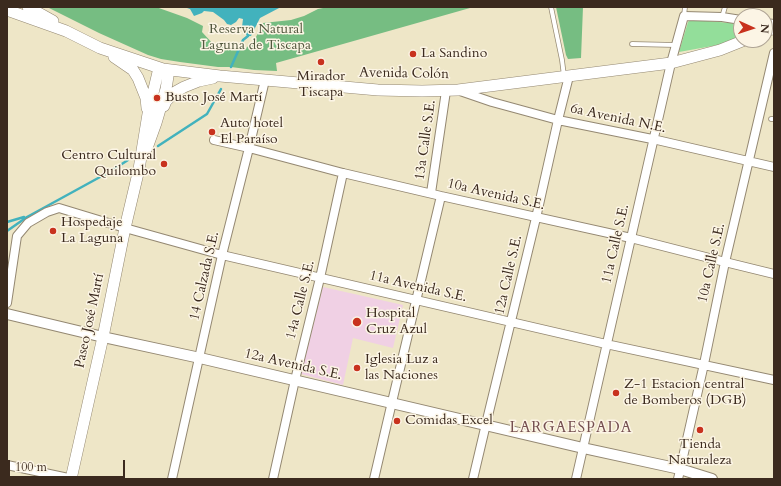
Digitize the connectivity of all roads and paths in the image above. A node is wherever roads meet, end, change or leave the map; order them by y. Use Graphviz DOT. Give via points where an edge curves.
graph roads {
  1 [pos="28,7"];
  2 [pos="551,7"];
  3 [pos="725,7"];
  4 [pos="7,10"];
  5 [pos="684,11"];
  6 [pos="722,17"];
  7 [pos="733,19"];
  8 [pos="66,31"];
  9 [pos="632,44"];
  10 [pos="676,45"];
  11 [pos="733,45"];
  12 [pos="100,48"];
  13 [pos="774,52"];
  14 [pos="671,63"];
  15 [pos="164,69"];
  16 [pos="220,76"];
  17 [pos="567,76"];
  18 [pos="265,80"];
  19 [pos="458,90"];
  20 [pos="446,91"];
  21 [pos="148,114"];
  22 [pos="558,120"];
  23 [pos="156,123"];
  24 [pos="214,140"];
  25 [pos="653,140"];
  26 [pos="249,148"];
  27 [pos="749,162"];
  28 [pos="774,167"];
  29 [pos="139,169"];
  30 [pos="343,173"];
  31 [pos="431,193"];
  32 [pos="441,196"];
  33 [pos="536,218"];
  34 [pos="125,228"];
  35 [pos="631,238"];
  36 [pos="222,255"];
  37 [pos="725,262"];
  38 [pos="774,274"];
  39 [pos="320,278"];
  40 [pos="416,300"];
  41 [pos="7,304"];
  42 [pos="7,314"];
  43 [pos="511,322"];
  44 [pos="103,337"];
  45 [pos="606,344"];
  46 [pos="200,358"];
  47 [pos="704,364"];
  48 [pos="295,380"];
  49 [pos="774,380"];
  50 [pos="392,402"];
  51 [pos="486,424"];
  52 [pos="583,448"];
  53 [pos="7,465"];
  54 [pos="679,474"];
  55 [pos="72,479"];
  56 [pos="172,479"];
  57 [pos="273,479"];
  58 [pos="374,479"];
  59 [pos="473,479"];
  60 [pos="576,479"];
  61 [pos="712,479"];
  1 -- 8 [label="main road, Avenida Colón"];
  2 -- 17 [label="lane"];
  3 -- 6 [label="lane"];
  4 -- 8 [label="main road, Avenida Colón"];
  5 -- 6 [label="street"];
  5 -- 10 [label="street, 11a Calle S.E."];
  6 -- 7 [label="street"];
  8 -- 12 [label="main road, Avenida Colón"];
  9 -- 10 [label="lane"];
  10 -- 14 [label="street, 11a Calle S.E."];
  11 -- 14 [label="main road, Avenida Colón"];
  12 -- 15 [label="main road, Avenida Colón"];
  12 -- 21 [label="main road" via="133,70 143,87"];
  13 -- 27 [label="street, 10a Calle S.E."];
  14 -- 17 [label="main road, Avenida Colón"];
  14 -- 25 [label="street, 11a Calle S.E."];
  15 -- 16 [label="main road, Avenida Colón"];
  15 -- 21 [label="main road, Paseo José Martí"];
  15 -- 23 [label="main road, Paseo José Martí" via="166,89"];
  16 -- 18 [label="main road, Avenida Colón"];
  16 -- 23 [label="main road" via="199,81 174,92 166,101"];
  17 -- 19 [label="main road, Avenida Colón"];
  17 -- 22 [label="street, 12a Calle S.E."];
  18 -- 20 [label="main road, Avenida Colón" via="378,90"];
  18 -- 26 [label="street, 14 Calzada S.E."];
  19 -- 20 [label="main road, Avenida Colón"];
  19 -- 22 [label="street, 6a Avenida N.E."];
  20 -- 31 [label="street, 13a Calle S.E."];
  21 -- 29 [label="main road, Paseo José Martí"];
  22 -- 25 [label="street, 6a Avenida N.E."];
  22 -- 33 [label="street, 12a Calle S.E."];
  23 -- 29 [label="main road, Paseo José Martí"];
  24 -- 26 [label="street, 10a Avenida S.E."];
  25 -- 27 [label="street, 6a Avenida N.E."];
  25 -- 35 [label="street, 11a Calle S.E."];
  26 -- 30 [label="street, 10a Avenida S.E."];
  26 -- 36 [label="street, 14 Calzada S.E."];
  27 -- 28 [label="street, 6a Avenida N.E."];
  27 -- 37 [label="street, 10a Calle S.E."];
  29 -- 34 [label="main road, Paseo José Martí"];
  30 -- 31 [label="street, 10a Avenida S.E."];
  30 -- 39 [label="street, 14a Calle S.E."];
  31 -- 32 [label="street, 10a Avenida S.E."];
  32 -- 33 [label="street, 10a Avenida S.E."];
  32 -- 40 [label="street, 13a Calle S.E."];
  33 -- 35 [label="street, 10a Avenida S.E."];
  33 -- 43 [label="street, 12a Calle S.E."];
  34 -- 36 [label="street, 11a Avenida S.E."];
  34 -- 41 [label="street, 11a Avenida S.E." via="59,208 28,223 17,236"];
  34 -- 44 [label="main road, Paseo José Martí"];
  35 -- 37 [label="street, 10a Avenida S.E."];
  35 -- 45 [label="street, 11a Calle S.E."];
  36 -- 39 [label="street, 11a Avenida S.E."];
  36 -- 46 [label="street, 14 Calzada S.E."];
  37 -- 38 [label="street, 10a Avenida S.E."];
  37 -- 47 [label="street, 10a Calle S.E."];
  39 -- 40 [label="street, 11a Avenida S.E."];
  39 -- 48 [label="street, 14a Calle S.E."];
  40 -- 43 [label="street, 11a Avenida S.E."];
  40 -- 50 [label="street, 13a Calle S.E."];
  42 -- 44 [label="street, 12a Avenida S.E."];
  43 -- 45 [label="street, 11a Avenida S.E."];
  43 -- 51 [label="street, 12a Calle S.E."];
  44 -- 46 [label="street, 12a Avenida S.E."];
  44 -- 55 [label="main road, Paseo José Martí"];
  45 -- 47 [label="street, 11a Avenida S.E."];
  45 -- 52 [label="street, 11a Calle S.E."];
  46 -- 48 [label="street, 12a Avenida S.E."];
  46 -- 56 [label="street, 14 Calzada S.E."];
  47 -- 49 [label="street, 11a Avenida S.E."];
  47 -- 54 [label="street, 10a Calle S.E."];
  48 -- 50 [label="street, 12a Avenida S.E."];
  48 -- 57 [label="street, 14a Calle S.E."];
  50 -- 51 [label="street, 12a Avenida S.E."];
  50 -- 58 [label="street, 13a Calle S.E."];
  51 -- 52 [label="street, 12a Avenida S.E."];
  51 -- 59 [label="street, 12a Calle S.E."];
  52 -- 54 [label="street, 12a Avenida S.E."];
  52 -- 60 [label="street, 11a Calle S.E."];
  53 -- 55 [label="street"];
  54 -- 61 [label="street, 12a Avenida S.E."];
}
